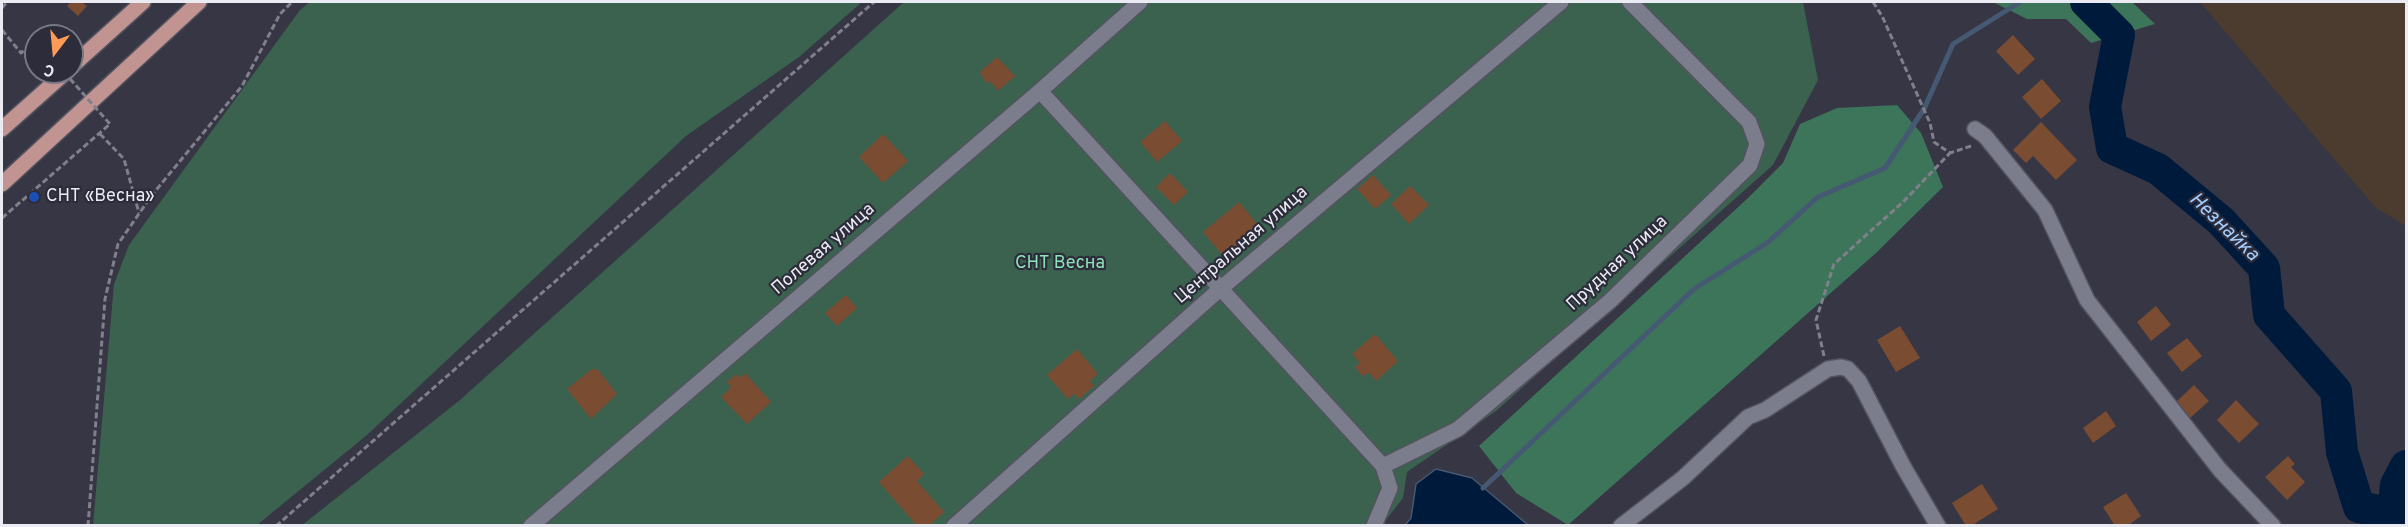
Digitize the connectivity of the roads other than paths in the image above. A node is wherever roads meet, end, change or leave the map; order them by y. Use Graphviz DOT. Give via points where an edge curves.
graph roads {
  1 [pos="143,2"];
  2 [pos="199,2"];
  3 [pos="1140,2"];
  4 [pos="1561,2"];
  5 [pos="1630,2"];
  6 [pos="84,55"];
  7 [pos="52,84"];
  8 [pos="1040,91"];
  9 [pos="2,129"];
  10 [pos="1980,133"];
  11 [pos="2,184"];
  12 [pos="1220,289"];
  13 [pos="1383,466"];
  14 [pos="531,525"];
  15 [pos="954,525"];
  16 [pos="1374,525"];
  17 [pos="1621,525"];
  18 [pos="1938,525"];
  19 [pos="2273,525"];
  1 -- 6 [label="main road"];
  2 -- 11 [label="main road"];
  3 -- 8 [label="street, Полевая улица"];
  4 -- 12 [label="street, Центральная улица"];
  5 -- 13 [label="street, Прудная улица" via="1749,122 1756,144 1750,165 1610,301 1458,429"];
  7 -- 9 [label="main road"];
  8 -- 12 [label="street"];
  8 -- 14 [label="street, Полевая улица"];
  10 -- 19 [label="street" via="2046,210 2087,300 2220,470"];
  12 -- 13 [label="street"];
  12 -- 15 [label="street, Центральная улица"];
  13 -- 16 [label="street" via="1390,488"];
  17 -- 18 [label="street" via="1683,478 1748,417 1828,369 1841,366 1856,376"];
}
